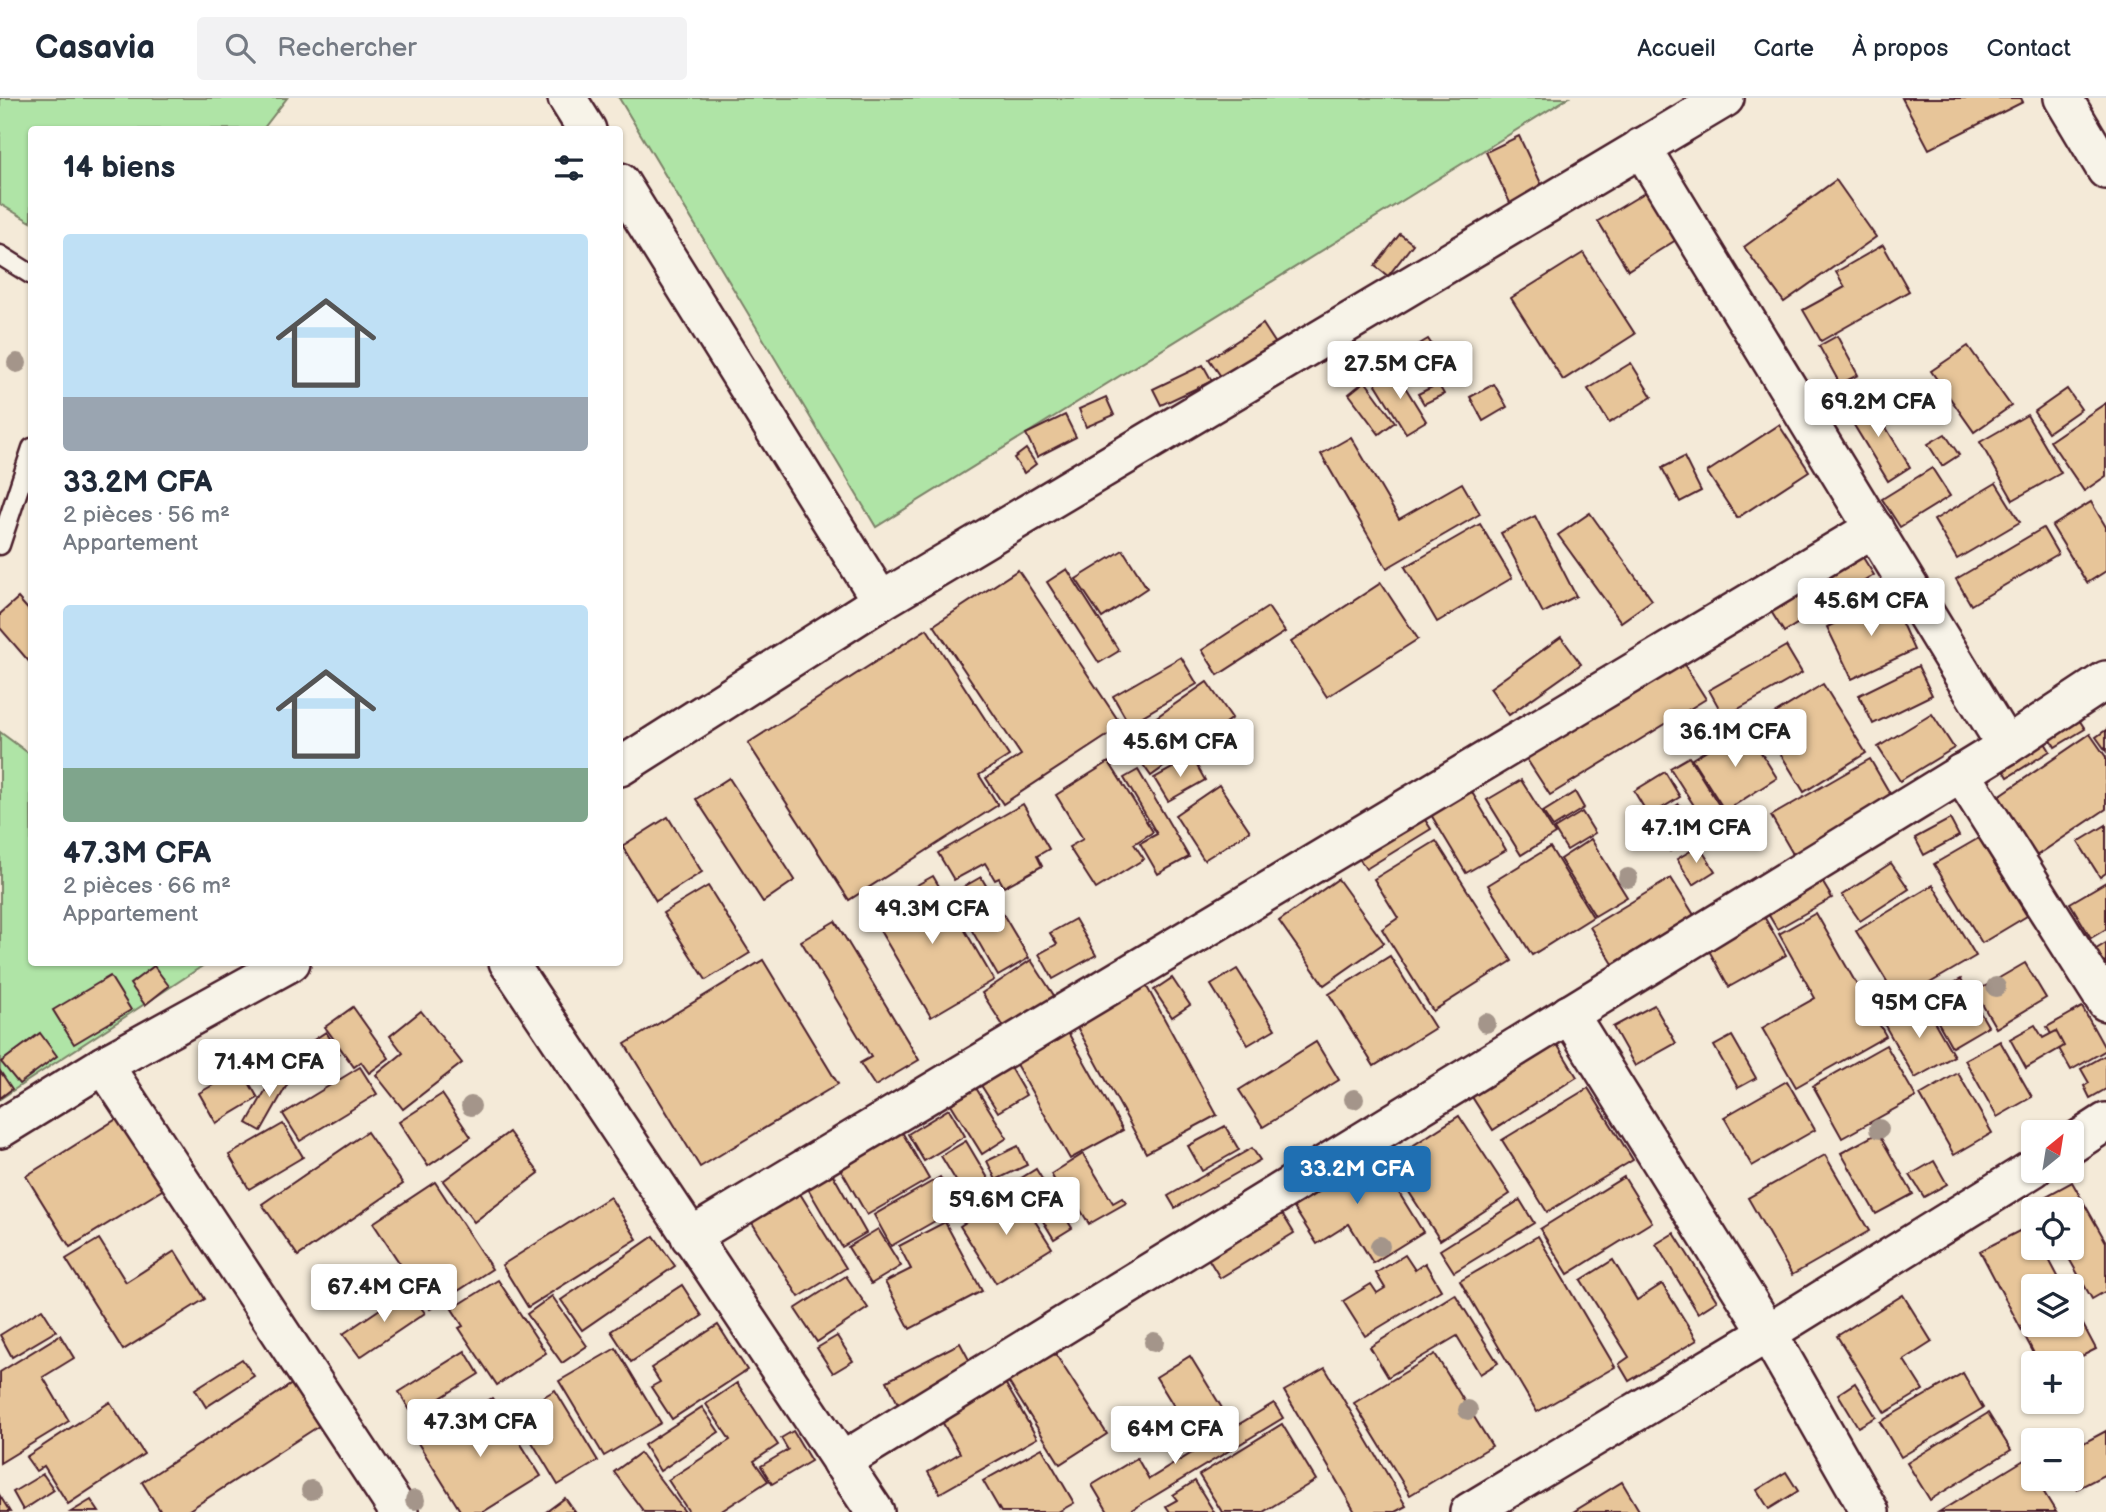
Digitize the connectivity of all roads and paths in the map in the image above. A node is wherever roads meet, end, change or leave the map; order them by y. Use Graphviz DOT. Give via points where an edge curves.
graph roads {
  1 [pos="567,98"];
  2 [pos="1725,98"];
  3 [pos="2063,98"];
  4 [pos="584,126"];
  5 [pos="1641,147"];
  6 [pos="2106,170"];
  7 [pos="623,187"];
  8 [pos="0,255"];
  9 [pos="28,272"];
  10 [pos="28,460"];
  11 [pos="1874,528"];
  12 [pos="0,545"];
  13 [pos="881,601"];
  14 [pos="2106,680"];
  15 [pos="2006,746"];
  16 [pos="623,765"];
  17 [pos="1961,773"];
  18 [pos="284,966"];
  19 [pos="511,966"];
  20 [pos="2106,1002"];
  21 [pos="1569,1014"];
  22 [pos="104,1066"];
  23 [pos="2106,1122"];
  24 [pos="0,1129"];
  25 [pos="2084,1136"];
  26 [pos="2021,1176"];
  27 [pos="690,1237"];
  28 [pos="1768,1334"];
  29 [pos="841,1462"];
  30 [pos="399,1512"];
  31 [pos="875,1512"];
  32 [pos="1469,1512"];
  33 [pos="1870,1512"];
  1 -- 4 [label="street"];
  2 -- 5 [label="street"];
  3 -- 6 [label="street"];
  5 -- 11 [label="street"];
  5 -- 13 [label="street"];
  7 -- 13 [label="street"];
  8 -- 9 [label="lane"];
  10 -- 12 [label="lane"];
  11 -- 15 [label="street"];
  11 -- 27 [label="street"];
  13 -- 16 [label="street"];
  14 -- 15 [label="street"];
  15 -- 17 [label="street"];
  17 -- 20 [label="street"];
  17 -- 21 [label="street"];
  18 -- 22 [label="street"];
  19 -- 27 [label="street"];
  21 -- 28 [label="street"];
  21 -- 29 [label="street"];
  22 -- 24 [label="street"];
  22 -- 30 [label="street"];
  23 -- 25 [label="street"];
  26 -- 28 [label="street"];
  27 -- 29 [label="street"];
  28 -- 32 [label="street"];
  28 -- 33 [label="street"];
  29 -- 31 [label="street"];
}
